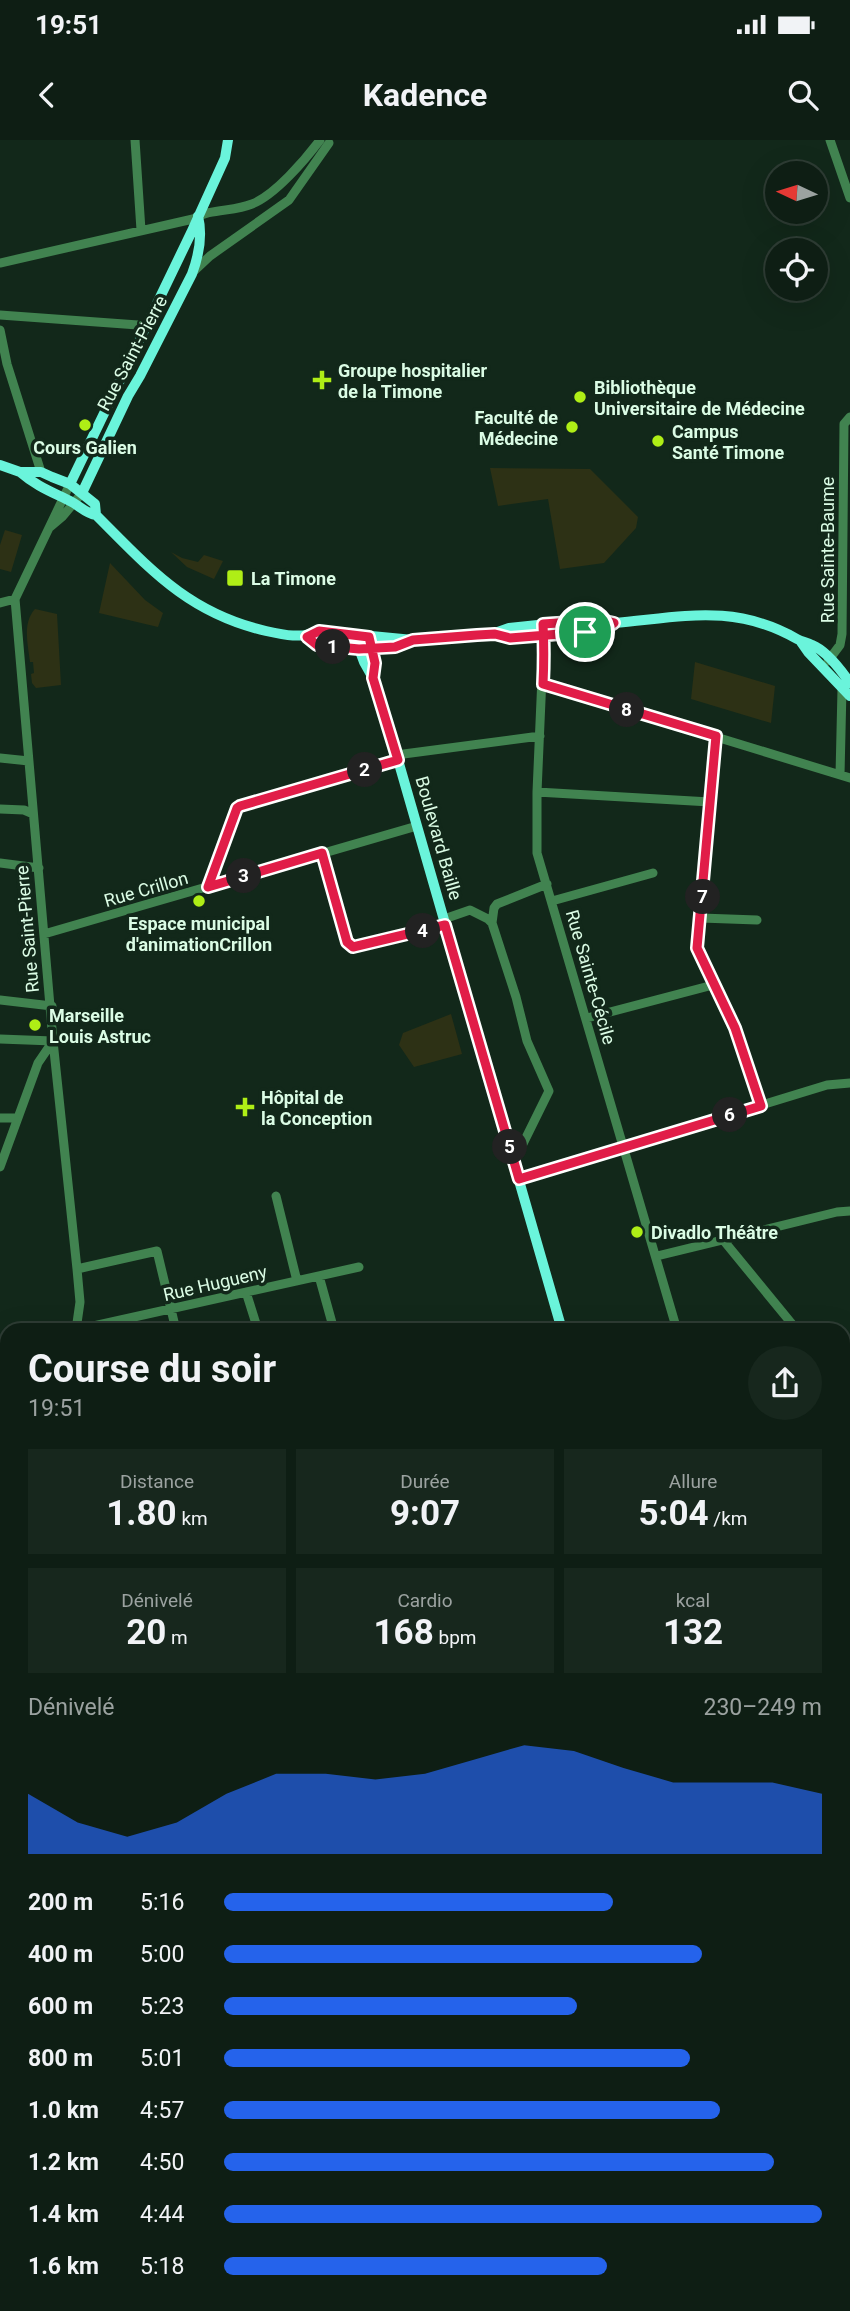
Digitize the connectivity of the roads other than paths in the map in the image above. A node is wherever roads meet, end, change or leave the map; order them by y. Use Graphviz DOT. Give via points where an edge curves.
graph roads {
  1 [pos="135,140"];
  2 [pos="228,140"];
  3 [pos="830,140"];
  4 [pos="327,141"];
  5 [pos="850,198"];
  6 [pos="250,205"];
  7 [pos="198,216"];
  8 [pos="259,221"];
  9 [pos="141,230"];
  10 [pos="0,263"];
  11 [pos="192,274"];
  12 [pos="0,315"];
  13 [pos="146,328"];
  14 [pos="0,330"];
  15 [pos="847,421"];
  16 [pos="0,465"];
  17 [pos="20,472"];
  18 [pos="41,472"];
  19 [pos="70,484"];
  20 [pos="82,494"];
  21 [pos="62,497"];
  22 [pos="74,503"];
  23 [pos="96,515"];
  24 [pos="46,530"];
  25 [pos="15,600"];
  26 [pos="0,603"];
  27 [pos="544,630"];
  28 [pos="354,635"];
  29 [pos="307,637"];
  30 [pos="369,637"];
  31 [pos="413,640"];
  32 [pos="801,642"];
  33 [pos="365,649"];
  34 [pos="829,658"];
  35 [pos="825,671"];
  36 [pos="543,684"];
  37 [pos="847,689"];
  38 [pos="540,736"];
  39 [pos="716,736"];
  40 [pos="0,758"];
  41 [pos="397,758"];
  42 [pos="29,761"];
  43 [pos="840,775"];
  44 [pos="850,778"];
  45 [pos="537,792"];
  46 [pos="710,802"];
  47 [pos="0,809"];
  48 [pos="31,813"];
  49 [pos="417,826"];
  50 [pos="322,853"];
  51 [pos="0,863"];
  52 [pos="38,868"];
  53 [pos="653,873"];
  54 [pos="547,884"];
  55 [pos="208,887"];
  56 [pos="552,901"];
  57 [pos="701,918"];
  58 [pos="757,920"];
  59 [pos="445,922"];
  60 [pos="492,923"];
  61 [pos="44,934"];
  62 [pos="713,985"];
  63 [pos="0,1000"];
  64 [pos="51,1006"];
  65 [pos="587,1018"];
  66 [pos="0,1040"];
  67 [pos="53,1041"];
  68 [pos="850,1083"];
  69 [pos="761,1106"];
  70 [pos="0,1118"];
  71 [pos="17,1118"];
  72 [pos="625,1147"];
  73 [pos="518,1153"];
  74 [pos="0,1167"];
  75 [pos="519,1179"];
  76 [pos="276,1196"];
  77 [pos="850,1211"];
  78 [pos="724,1241"];
  79 [pos="657,1256"];
  80 [pos="359,1267"];
  81 [pos="77,1269"];
  82 [pos="319,1276"];
  83 [pos="297,1281"];
  84 [pos="247,1292"];
  85 [pos="171,1309"];
  86 [pos="77,1323"];
  87 [pos="107,1323"];
  88 [pos="174,1323"];
  89 [pos="256,1323"];
  90 [pos="332,1323"];
  91 [pos="560,1323"];
  92 [pos="675,1323"];
  93 [pos="791,1323"];
  1 -- 9 [label="street"];
  2 -- 7 [label="main road, Rue Saint-Pierre" via="225,158"];
  3 -- 5 [label="street"];
  4 -- 6 [label="street" via="271,194"];
  4 -- 8 [label="street" via="289,200"];
  6 -- 7 [label="street"];
  6 -- 8 [label="street"];
  7 -- 9 [label="street"];
  7 -- 11 [label="main road, Rue Saint-Pierre" via="202,230"];
  7 -- 13 [label="main road, Rue Saint-Pierre"];
  8 -- 11 [label="street"];
  9 -- 10 [label="street"];
  11 -- 20 [label="main road, Rue Saint-Pierre"];
  12 -- 13 [label="street"];
  13 -- 19 [label="main road, Rue Saint-Pierre"];
  14 -- 18 [label="street"];
  15 -- 34 [label="street, Rue Sainte-Baume" via="842,634"];
  16 -- 17 [label="main road"];
  17 -- 18 [label="main road"];
  17 -- 21 [label="main road"];
  18 -- 19 [label="main road"];
  19 -- 20 [label="main road"];
  19 -- 21 [label="street, Rue Saint-Pierre"];
  20 -- 22 [label="street, Rue Saint-Pierre"];
  20 -- 23 [label="main road" via="95,504"];
  21 -- 22 [label="main road"];
  21 -- 24 [label="street, Rue Saint-Pierre"];
  22 -- 23 [label="main road"];
  22 -- 24 [label="street, Rue Saint-Pierre"];
  23 -- 29 [label="main road" via="190,601 249,627"];
  24 -- 25 [label="street, Rue Saint-Pierre"];
  25 -- 26 [label="street"];
  25 -- 42 [label="street, Rue Saint-Pierre"];
  27 -- 31 [label="main road" via="510,638 495,634"];
  27 -- 32 [label="main road" via="603,630 614,623 734,616 768,624"];
  27 -- 36 [label="street, Rue Sainte-Cécile"];
  28 -- 29 [label="main road" via="319,631"];
  28 -- 30 [label="main road"];
  28 -- 33 [label="main road, Boulevard Baille"];
  29 -- 33 [label="main road" via="317,645"];
  30 -- 31 [label="main road"];
  30 -- 33 [label="main road, Boulevard Baille"];
  31 -- 33 [label="main road" via="395,647"];
  32 -- 34 [label="main road" via="814,645"];
  32 -- 35 [label="main road"];
  33 -- 41 [label="main road, Boulevard Baille" via="375,663 373,678"];
  34 -- 35 [label="street, Rue Sainte-Baume"];
  34 -- 37 [label="main road"];
  35 -- 37 [label="main road"];
  36 -- 38 [label="street, Rue Sainte-Cécile"];
  36 -- 39 [label="street"];
  37 -- 43 [label="street"];
  38 -- 41 [label="street"];
  38 -- 45 [label="street, Rue Sainte-Cécile"];
  39 -- 43 [label="street"];
  39 -- 46 [label="street"];
  40 -- 42 [label="street"];
  41 -- 49 [label="main road, Boulevard Baille"];
  41 -- 55 [label="street" via="237,808"];
  42 -- 52 [label="street, Rue Saint-Pierre"];
  43 -- 44 [label="street"];
  45 -- 46 [label="street"];
  45 -- 54 [label="street, Rue Sainte-Cécile" via="536,848"];
  46 -- 57 [label="street"];
  47 -- 48 [label="street"];
  49 -- 50 [label="street, Rue Crillon"];
  49 -- 59 [label="main road, Boulevard Baille"];
  50 -- 55 [label="street, Rue Crillon"];
  50 -- 59 [label="street" via="347,942 353,947"];
  51 -- 52 [label="street"];
  52 -- 61 [label="street, Rue Saint-Pierre"];
  53 -- 56 [label="street"];
  54 -- 56 [label="street, Rue Sainte-Cécile"];
  54 -- 60 [label="street" via="498,904"];
  55 -- 61 [label="street, Rue Crillon"];
  56 -- 65 [label="street, Rue Sainte-Cécile"];
  57 -- 58 [label="street"];
  57 -- 62 [label="street" via="697,948"];
  59 -- 60 [label="street" via="470,910"];
  59 -- 73 [label="main road, Boulevard Baille"];
  60 -- 73 [label="street" via="527,1041 549,1091"];
  61 -- 64 [label="street, Rue Saint-Pierre"];
  62 -- 65 [label="street"];
  62 -- 69 [label="street" via="735,1028"];
  63 -- 64 [label="street"];
  64 -- 67 [label="street, Rue Saint-Pierre"];
  65 -- 72 [label="street, Rue Sainte-Cécile"];
  66 -- 67 [label="street"];
  67 -- 71 [label="street" via="38,1063"];
  67 -- 81 [label="street, Rue Saint-Pierre"];
  68 -- 69 [label="street" via="827,1085"];
  69 -- 72 [label="street"];
  70 -- 71 [label="street"];
  71 -- 74 [label="street"];
  72 -- 75 [label="street"];
  72 -- 79 [label="street, Rue Sainte-Cécile"];
  73 -- 75 [label="main road, Boulevard Baille"];
  75 -- 91 [label="main road, Boulevard Baille"];
  76 -- 83 [label="street"];
  77 -- 78 [label="street"];
  78 -- 79 [label="street"];
  78 -- 93 [label="street"];
  79 -- 92 [label="street, Rue Sainte-Cécile"];
  80 -- 82 [label="street, Rue Hugueny"];
  81 -- 85 [label="street" via="157,1251"];
  81 -- 86 [label="street, Rue Saint-Pierre"];
  82 -- 83 [label="street, Rue Hugueny"];
  82 -- 90 [label="street"];
  83 -- 84 [label="street, Rue Hugueny"];
  84 -- 85 [label="street, Rue Hugueny"];
  84 -- 89 [label="street"];
  85 -- 87 [label="street, Rue Hugueny"];
  85 -- 88 [label="street"];
}
